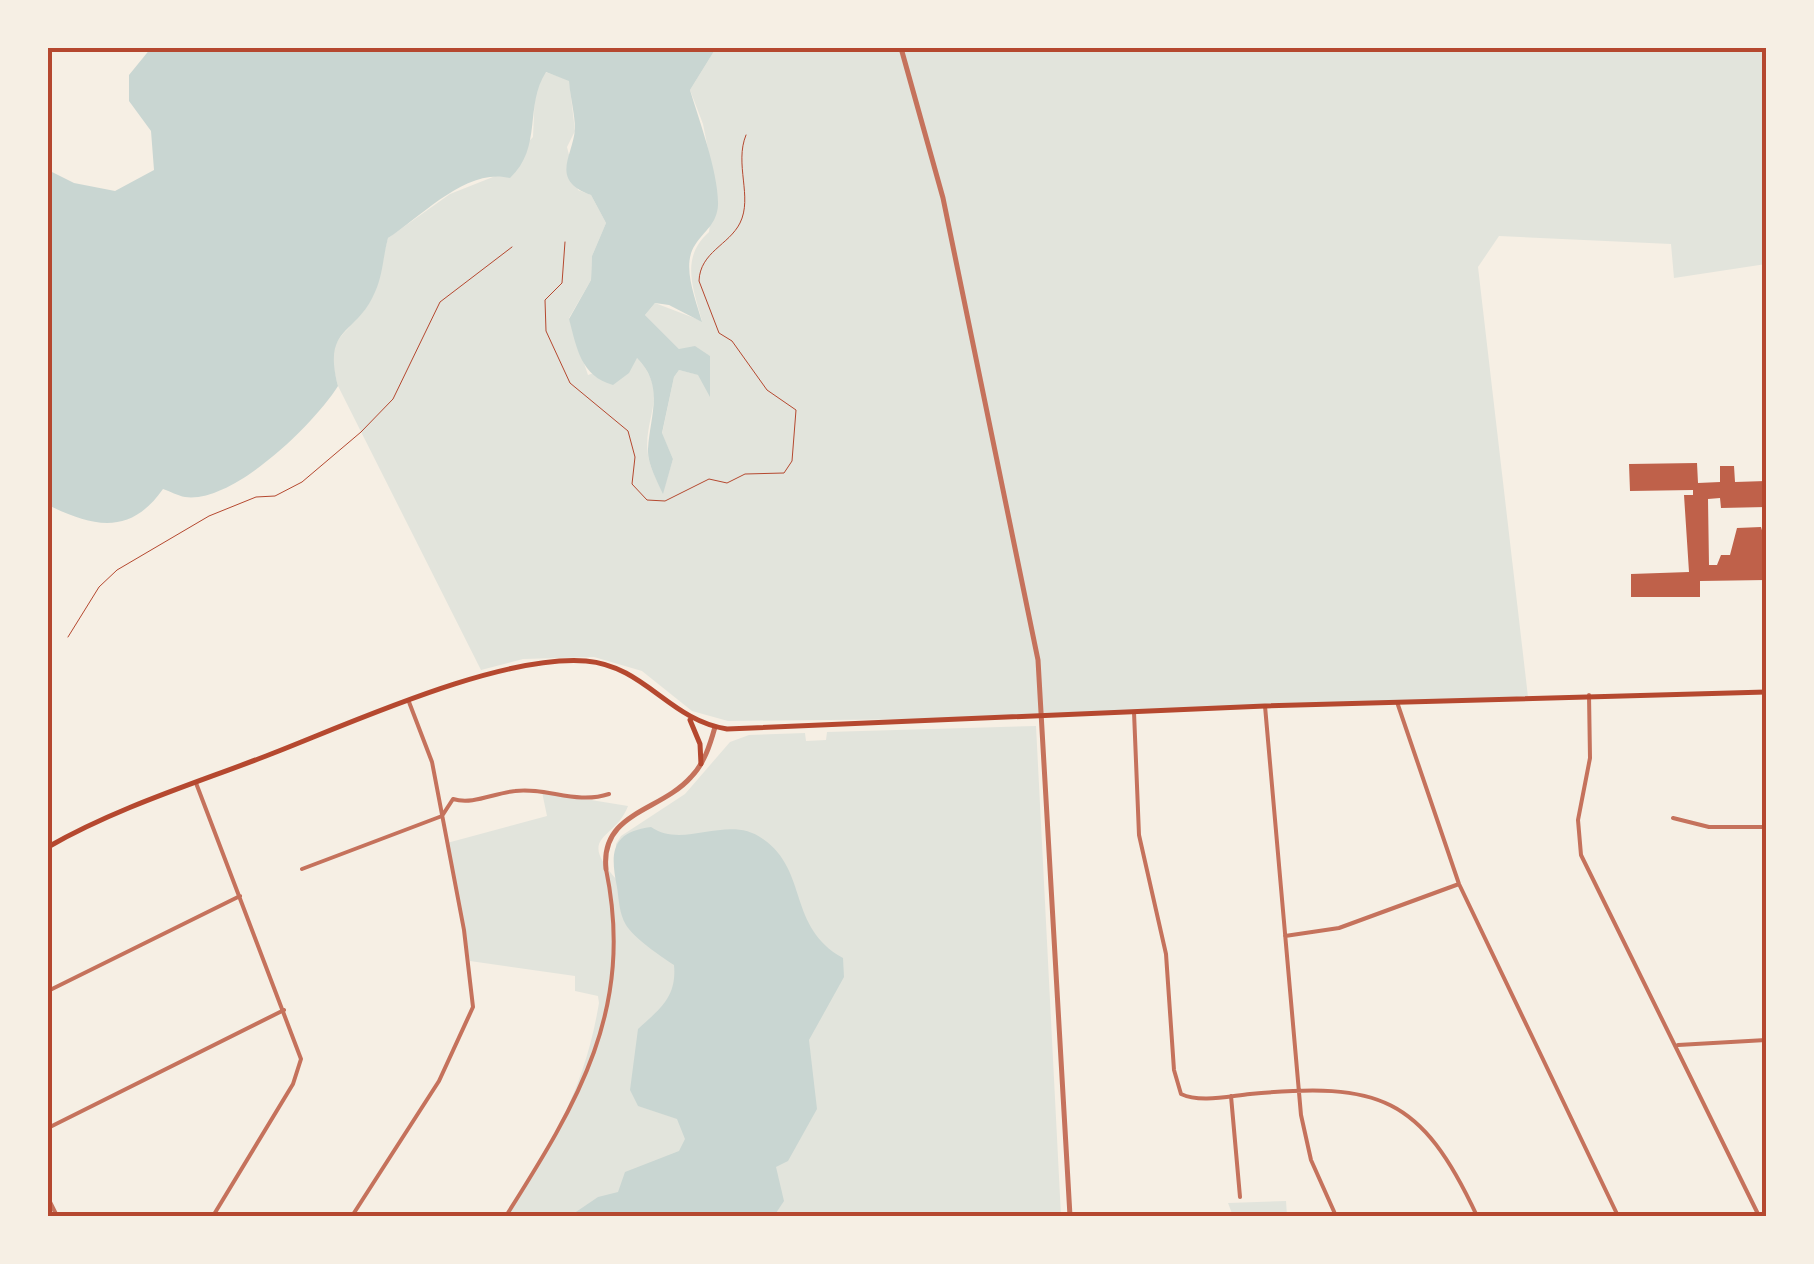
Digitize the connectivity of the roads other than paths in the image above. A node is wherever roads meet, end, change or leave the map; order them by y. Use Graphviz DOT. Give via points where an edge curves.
graph roads {
  1 [pos="904,48"];
  2 [pos="1766,692"];
  3 [pos="1590,695"];
  4 [pos="409,702"];
  5 [pos="1397,702"];
  6 [pos="1265,706"];
  7 [pos="1134,712"];
  8 [pos="1044,715"];
  9 [pos="690,720"];
  10 [pos="715,727"];
  11 [pos="701,764"];
  12 [pos="196,783"];
  13 [pos="608,794"];
  14 [pos="442,816"];
  15 [pos="1673,818"];
  16 [pos="1766,827"];
  17 [pos="48,846"];
  18 [pos="302,869"];
  19 [pos="606,869"];
  20 [pos="1459,884"];
  21 [pos="240,896"];
  22 [pos="1285,936"];
  23 [pos="48,991"];
  24 [pos="284,1010"];
  25 [pos="1766,1040"];
  26 [pos="1678,1045"];
  27 [pos="1298,1090"];
  28 [pos="1230,1096"];
  29 [pos="48,1128"];
  30 [pos="1240,1197"];
  31 [pos="48,1198"];
  32 [pos="57,1216"];
  33 [pos="213,1216"];
  34 [pos="352,1216"];
  35 [pos="506,1216"];
  36 [pos="1070,1216"];
  37 [pos="1336,1216"];
  38 [pos="1478,1216"];
  39 [pos="1618,1216"];
  40 [pos="1760,1216"];
  1 -- 8 [label="street" via="1010,513"];
  2 -- 3 [label="main road"];
  3 -- 5 [label="main road"];
  3 -- 26 [label="street" via="1590,758 1578,844"];
  4 -- 9 [label="main road" via="523,665 586,661 638,678"];
  4 -- 12 [label="main road"];
  4 -- 14 [label="street" via="432,762"];
  5 -- 6 [label="main road"];
  5 -- 20 [label="street"];
  6 -- 7 [label="main road"];
  6 -- 22 [label="street"];
  7 -- 8 [label="main road"];
  7 -- 28 [label="street" via="1138,827 1166,954 1175,1079 1184,1096"];
  8 -- 10 [label="main road"];
  8 -- 36 [label="street"];
  9 -- 10 [label="main road"];
  9 -- 11 [label="main road"];
  10 -- 11 [label="street"];
  11 -- 19 [label="street" via="671,795 614,828 604,846"];
  12 -- 17 [label="main road"];
  12 -- 21 [label="street"];
  13 -- 14 [label="street" via="587,799 511,791 453,799"];
  14 -- 18 [label="street"];
  14 -- 34 [label="street" via="473,986 472,1014 439,1081"];
  15 -- 16 [label="street" via="1709,827"];
  19 -- 35 [label="street" via="616,954 591,1068"];
  20 -- 22 [label="street" via="1358,922"];
  20 -- 39 [label="street"];
  21 -- 23 [label="street"];
  21 -- 24 [label="street"];
  22 -- 27 [label="street"];
  24 -- 29 [label="street"];
  24 -- 33 [label="street" via="301,1054 298,1074"];
  25 -- 26 [label="street"];
  26 -- 40 [label="street"];
  27 -- 28 [label="street"];
  27 -- 37 [label="street" via="1311,1160"];
  27 -- 38 [label="street" via="1362,1094 1416,1121 1445,1153"];
  28 -- 30 [label="street"];
  31 -- 32 [label="street"];
}
